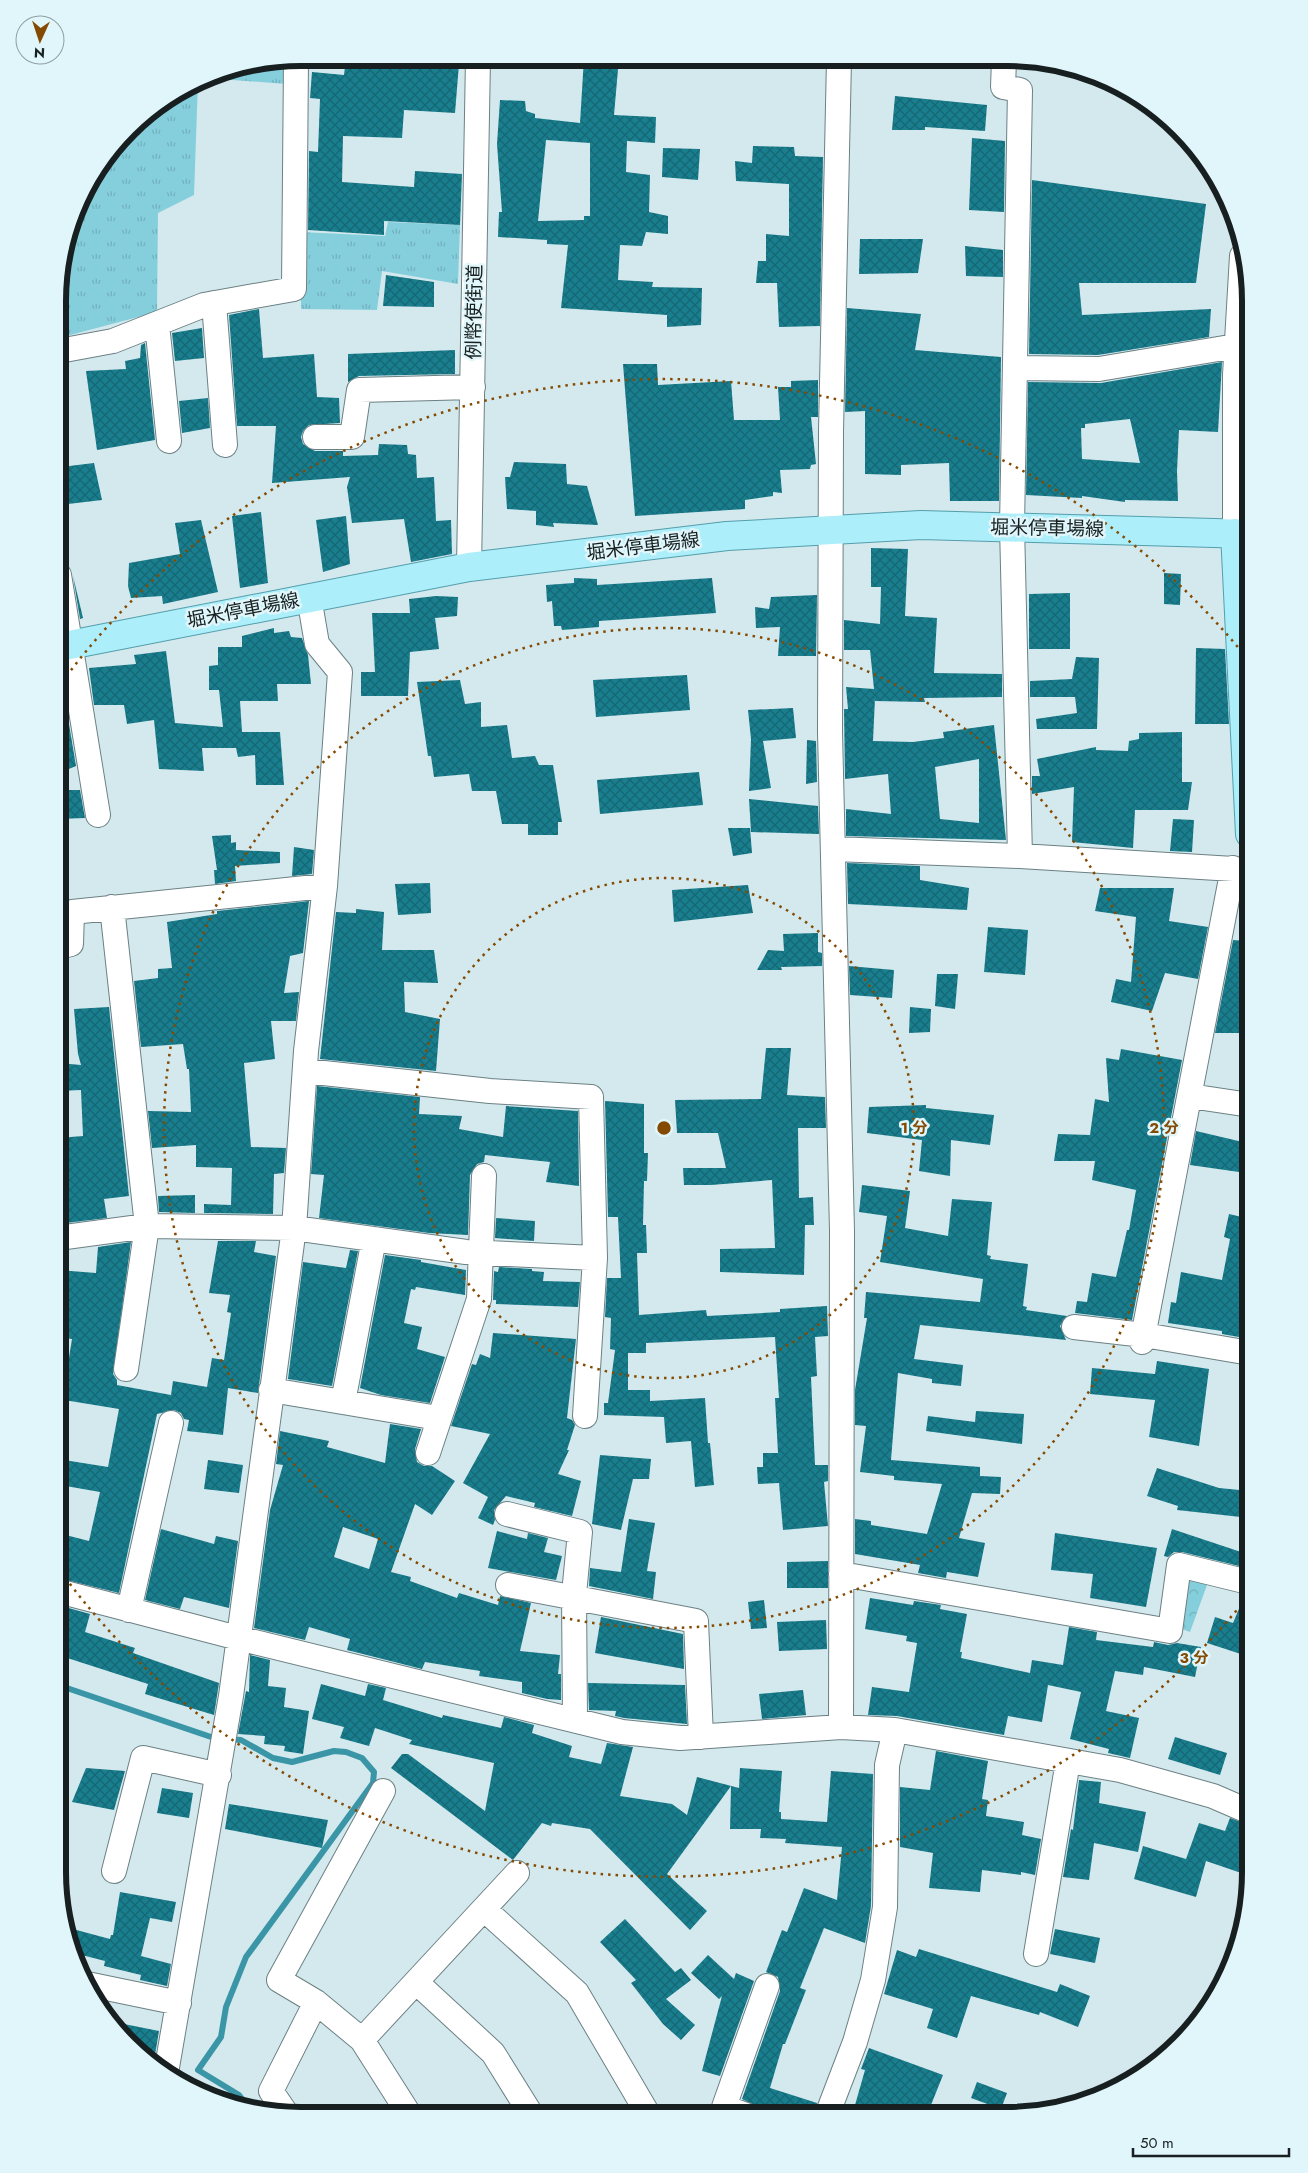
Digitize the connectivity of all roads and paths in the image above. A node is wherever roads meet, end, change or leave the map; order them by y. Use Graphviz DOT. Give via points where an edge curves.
graph roads {
  1 [pos="296,66"];
  2 [pos="478,66"];
  3 [pos="839,66"];
  4 [pos="1004,66"];
  5 [pos="1240,278"];
  6 [pos="214,303"];
  7 [pos="156,324"];
  8 [pos="1236,346"];
  9 [pos="66,350"];
  10 [pos="1015,368"];
  11 [pos="1242,371"];
  12 [pos="473,387"];
  13 [pos="315,437"];
  14 [pos="169,441"];
  15 [pos="225,445"];
  16 [pos="1012,526"];
  17 [pos="831,528"];
  18 [pos="1242,534"];
  19 [pos="469,567"];
  20 [pos="309,596"];
  21 [pos="66,646"];
  22 [pos="66,656"];
  23 [pos="98,815"];
  24 [pos="834,849"];
  25 [pos="1020,856"];
  26 [pos="1242,869"];
  27 [pos="325,886"];
  28 [pos="112,907"];
  29 [pos="66,945"];
  30 [pos="305,1071"];
  31 [pos="1190,1096"];
  32 [pos="1242,1104"];
  33 [pos="484,1176"];
  34 [pos="147,1226"];
  35 [pos="294,1228"];
  36 [pos="66,1237"];
  37 [pos="374,1239"];
  38 [pos="481,1252"];
  39 [pos="595,1258"];
  40 [pos="1074,1327"];
  41 [pos="1143,1339"];
  42 [pos="1242,1352"];
  43 [pos="126,1369"];
  44 [pos="271,1390"];
  45 [pos="343,1402"];
  46 [pos="585,1416"];
  47 [pos="438,1418"];
  48 [pos="170,1423"];
  49 [pos="428,1452"];
  50 [pos="507,1514"];
  51 [pos="841,1574"];
  52 [pos="1240,1580"];
  53 [pos="508,1585"];
  54 [pos="66,1593"];
  55 [pos="574,1598"];
  56 [pos="129,1610"];
  57 [pos="238,1638"];
  58 [pos="575,1720"];
  59 [pos="841,1727"];
  60 [pos="895,1730"];
  61 [pos="701,1737"];
  62 [pos="1068,1761"];
  63 [pos="219,1775"];
  64 [pos="383,1791"];
  65 [pos="1242,1809"];
  66 [pos="114,1871"];
  67 [pos="517,1873"];
  68 [pos="484,1909"];
  69 [pos="1036,1954"];
  70 [pos="416,1982"];
  71 [pos="96,1986"];
  72 [pos="767,1986"];
  73 [pos="316,2002"];
  74 [pos="179,2003"];
  75 [pos="362,2040"];
  76 [pos="168,2065"];
  77 [pos="280,2106"];
  78 [pos="405,2107"];
  79 [pos="527,2107"];
  80 [pos="644,2107"];
  81 [pos="724,2107"];
  82 [pos="835,2107"];
  1 -- 6 [label="street" via="294,289"];
  2 -- 12 [label="street, 例幣使街道"];
  3 -- 17 [label="street"];
  4 -- 10 [label="street" via="1003,87 1020,90"];
  5 -- 8 [label="street"];
  6 -- 7 [label="street"];
  6 -- 15 [label="street"];
  7 -- 9 [label="street" via="113,341"];
  7 -- 14 [label="street"];
  8 -- 10 [label="street" via="1099,369"];
  8 -- 11 [label="street"];
  10 -- 16 [label="street"];
  12 -- 13 [label="street" via="359,390 352,437"];
  12 -- 19 [label="street, 例幣使街道"];
  16 -- 17 [label="main road, 堀米停車場線"];
  16 -- 18 [label="main road, 堀米停車場線"];
  16 -- 25 [label="street"];
  17 -- 19 [label="main road, 堀米停車場線" via="727,536"];
  17 -- 24 [label="street" via="830,732"];
  19 -- 20 [label="main road, 堀米停車場線"];
  20 -- 21 [label="main road, 堀米停車場線"];
  20 -- 27 [label="street" via="317,644 340,672"];
  22 -- 23 [label="street"];
  24 -- 25 [label="street"];
  24 -- 51 [label="street" via="842,1231"];
  25 -- 26 [label="street"];
  26 -- 31 [label="street"];
  27 -- 28 [label="street"];
  27 -- 30 [label="street"];
  28 -- 29 [label="street" via="72,912 71,944"];
  28 -- 34 [label="street"];
  30 -- 35 [label="street"];
  30 -- 39 [label="street" via="490,1091 591,1097"];
  31 -- 32 [label="street"];
  31 -- 41 [label="street"];
  33 -- 38 [label="street"];
  34 -- 35 [label="street"];
  34 -- 36 [label="street"];
  34 -- 43 [label="street"];
  35 -- 37 [label="street"];
  35 -- 44 [label="street"];
  37 -- 38 [label="street"];
  37 -- 45 [label="street"];
  38 -- 39 [label="street"];
  38 -- 47 [label="street" via="479,1299"];
  39 -- 46 [label="street"];
  40 -- 41 [label="street"];
  41 -- 42 [label="street"];
  44 -- 45 [label="street"];
  44 -- 57 [label="street"];
  45 -- 47 [label="street"];
  47 -- 49 [label="street"];
  48 -- 56 [label="street"];
  50 -- 55 [label="street" via="580,1532"];
  51 -- 52 [label="street" via="1170,1631 1179,1565"];
  51 -- 59 [label="street"];
  53 -- 55 [label="street"];
  54 -- 56 [label="street"];
  55 -- 58 [label="street"];
  55 -- 61 [label="street" via="696,1621"];
  56 -- 57 [label="street"];
  57 -- 58 [label="street"];
  57 -- 63 [label="street"];
  58 -- 61 [label="street" via="622,1732"];
  59 -- 60 [label="street"];
  59 -- 61 [label="street"];
  60 -- 62 [label="street"];
  60 -- 82 [label="street" via="888,1765 885,1907 873,1980"];
  62 -- 65 [label="street" via="1120,1770 1213,1796"];
  62 -- 69 [label="street"];
  63 -- 66 [label="street" via="143,1758"];
  63 -- 74 [label="street"];
  64 -- 73 [label="street" via="280,1980"];
  67 -- 68 [label="street"];
  68 -- 70 [label="street"];
  68 -- 80 [label="street" via="577,1993"];
  70 -- 75 [label="street"];
  70 -- 79 [label="street" via="493,2053"];
  71 -- 74 [label="street"];
  72 -- 81 [label="street"];
  73 -- 75 [label="street"];
  73 -- 77 [label="street" via="271,2092"];
  74 -- 76 [label="street"];
  75 -- 78 [label="street"];
}
